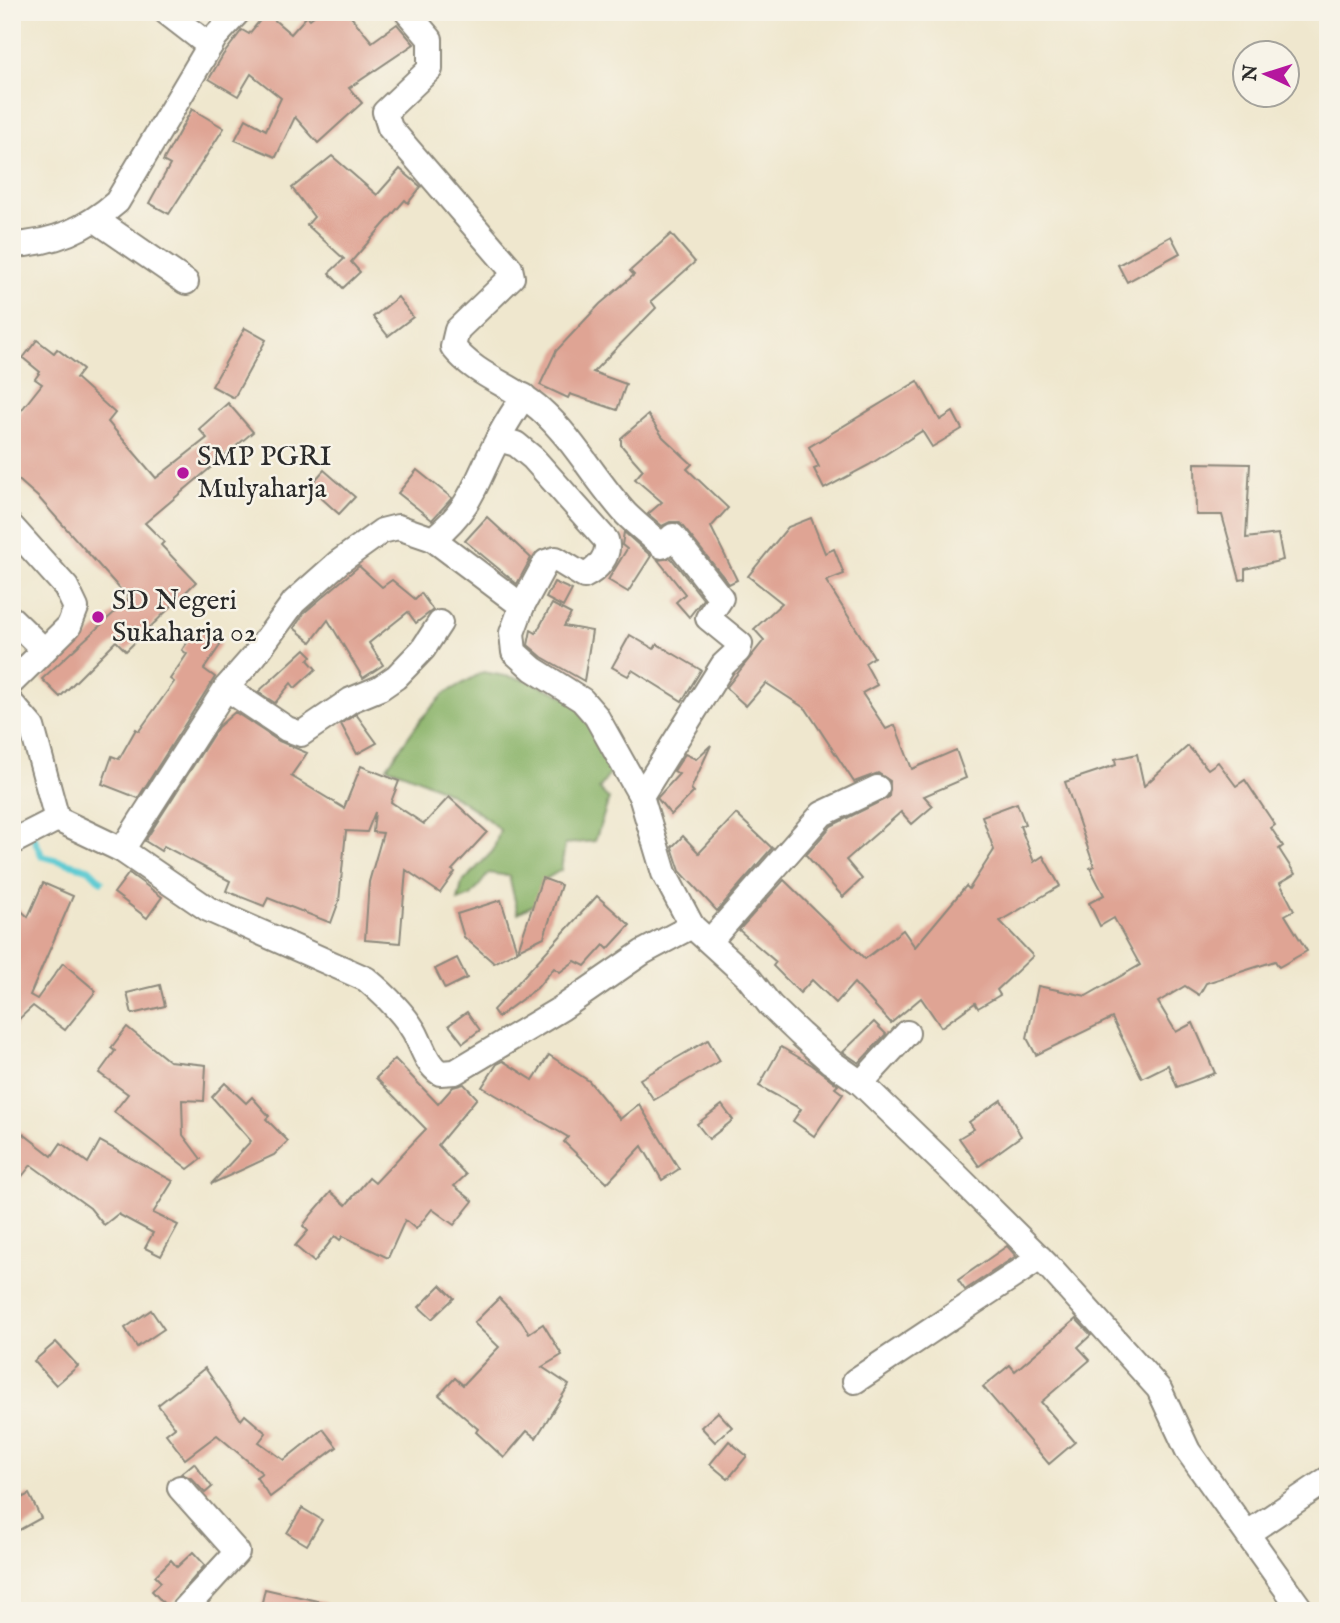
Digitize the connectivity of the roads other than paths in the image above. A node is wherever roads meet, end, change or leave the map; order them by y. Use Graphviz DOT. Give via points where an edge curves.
graph roads {
  1 [pos="166,12"];
  2 [pos="238,12"];
  3 [pos="407,12"];
  4 [pos="209,46"];
  5 [pos="96,220"];
  6 [pos="12,245"];
  7 [pos="186,282"];
  8 [pos="524,396"];
  9 [pos="498,439"];
  10 [pos="12,527"];
  11 [pos="433,539"];
  12 [pos="522,606"];
  13 [pos="12,619"];
  14 [pos="440,623"];
  15 [pos="44,650"];
  16 [pos="12,682"];
  17 [pos="226,688"];
  18 [pos="12,704"];
  19 [pos="877,788"];
  20 [pos="641,796"];
  21 [pos="57,819"];
  22 [pos="12,842"];
  23 [pos="122,850"];
  24 [pos="701,934"];
  25 [pos="907,1033"];
  26 [pos="861,1083"];
  27 [pos="1040,1258"];
  28 [pos="855,1381"];
  29 [pos="1328,1479"];
  30 [pos="180,1488"];
  31 [pos="1248,1533"];
  32 [pos="183,1611"];
  33 [pos="1302,1611"];
  1 -- 4 [label="street"];
  2 -- 4 [label="street"];
  3 -- 8 [label="street" via="430,39 430,69 385,112 390,128 510,268 512,277 457,330 453,347 484,375"];
  4 -- 5 [label="street" via="117,202"];
  5 -- 6 [label="street" via="61,237"];
  5 -- 7 [label="street"];
  8 -- 9 [label="street"];
  8 -- 20 [label="street" via="574,445 626,514 662,546 673,536 721,598 708,618 740,644"];
  9 -- 11 [label="street" via="471,500"];
  9 -- 12 [label="street" via="516,444 533,458 608,547 606,556 586,576 556,559 546,562"];
  10 -- 15 [label="street" via="73,596 72,621"];
  11 -- 12 [label="street"];
  11 -- 17 [label="street" via="398,527 382,531 294,602"];
  12 -- 20 [label="street" via="512,632 514,652 582,700 596,716"];
  13 -- 15 [label="street"];
  14 -- 17 [label="street" via="424,649 396,677 351,699 302,734"];
  15 -- 16 [label="street"];
  17 -- 23 [label="street"];
  18 -- 21 [label="street" via="32,727"];
  19 -- 24 [label="street" via="822,814"];
  20 -- 24 [label="street" via="664,873"];
  21 -- 22 [label="street"];
  21 -- 23 [label="street"];
  23 -- 24 [label="street" via="208,909 366,979 385,994 413,1030 434,1069 447,1074 562,1008 643,952"];
  24 -- 26 [label="street" via="790,1024"];
  25 -- 26 [label="street"];
  26 -- 27 [label="street"];
  27 -- 28 [label="street"];
  27 -- 31 [label="street" via="1159,1390 1188,1451"];
  29 -- 31 [label="street"];
  30 -- 32 [label="street" via="237,1552"];
  31 -- 33 [label="street"];
}
